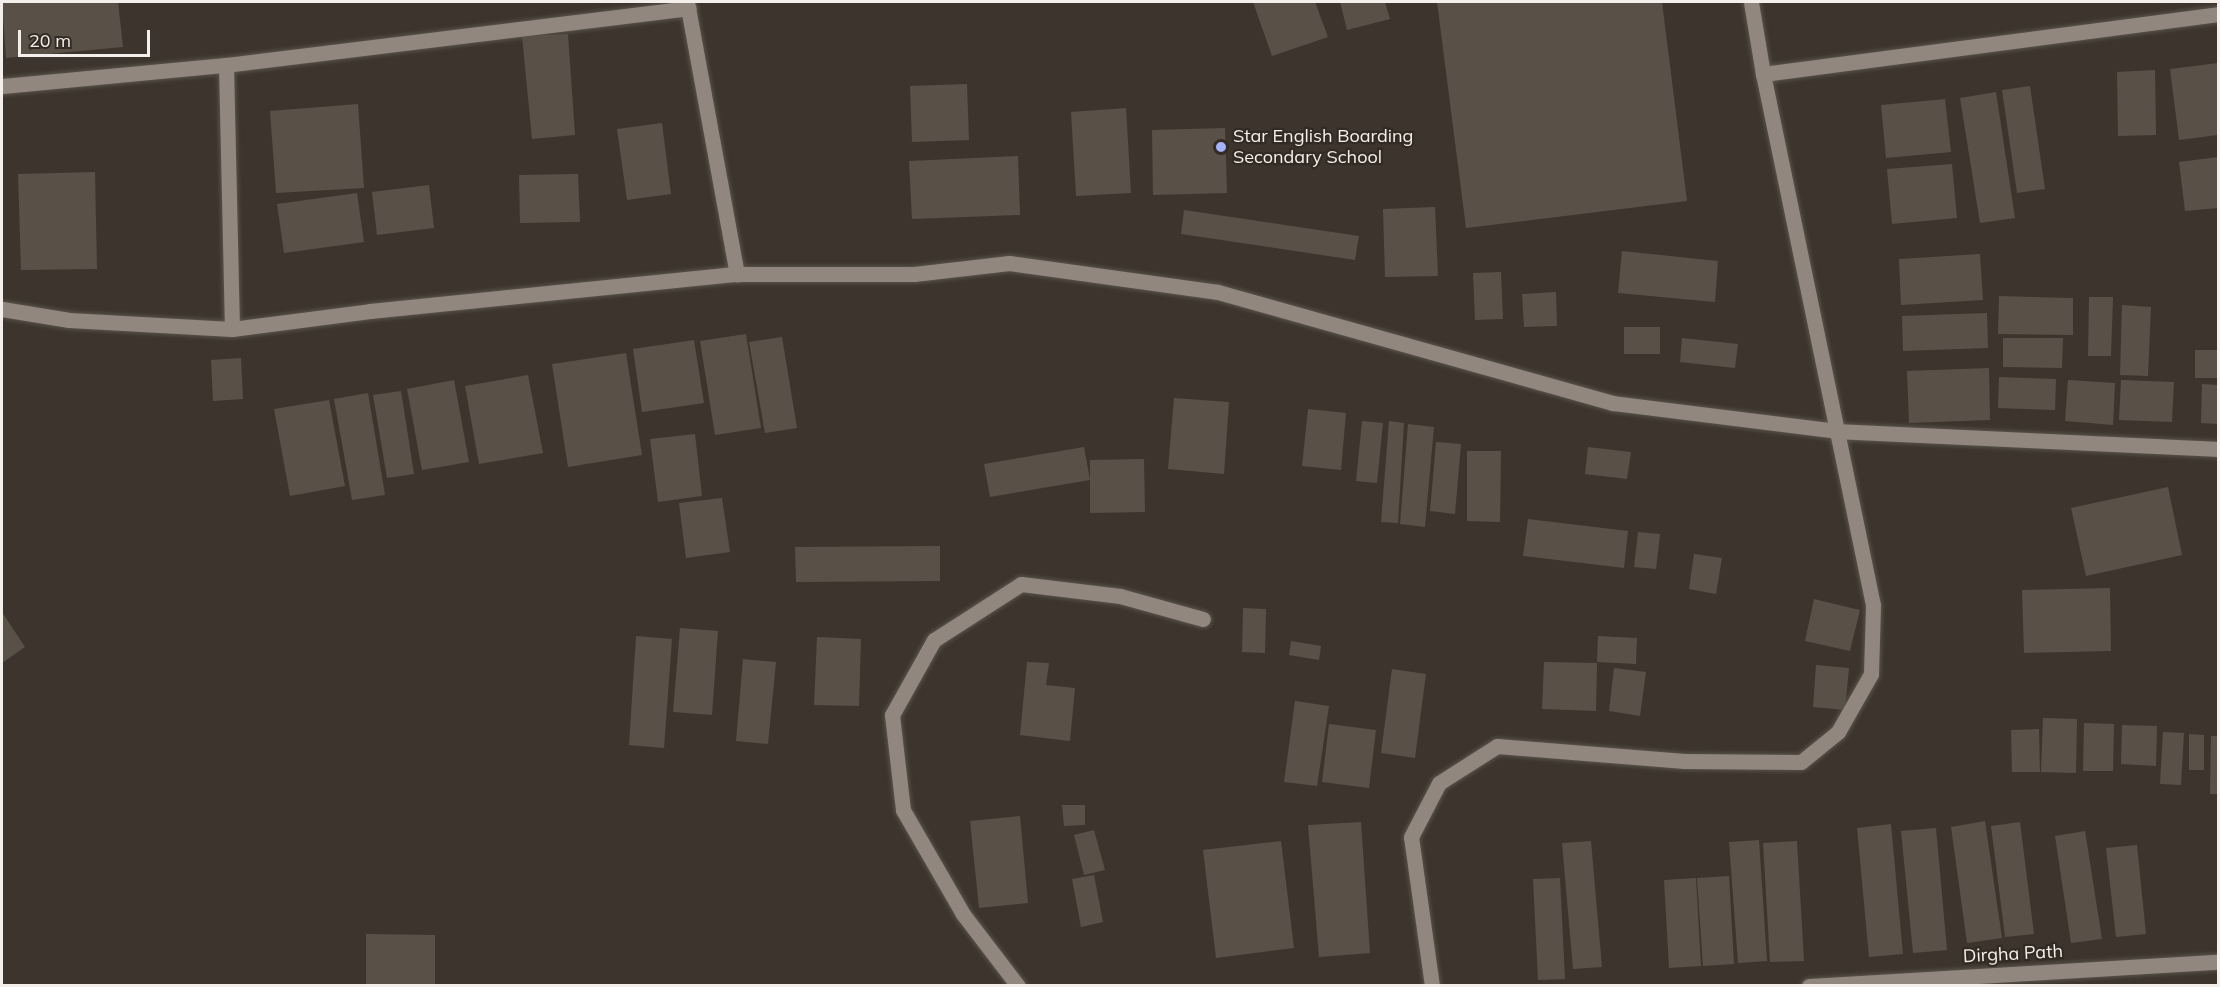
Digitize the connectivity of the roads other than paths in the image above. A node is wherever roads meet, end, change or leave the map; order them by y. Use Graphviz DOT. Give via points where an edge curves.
graph roads {
  1 [pos="1751,2"];
  2 [pos="688,5"];
  3 [pos="2218,14"];
  4 [pos="226,65"];
  5 [pos="1762,74"];
  6 [pos="2,86"];
  7 [pos="737,274"];
  8 [pos="2,309"];
  9 [pos="232,329"];
  10 [pos="1837,431"];
  11 [pos="2218,449"];
  12 [pos="1203,619"];
  13 [pos="2218,962"];
  14 [pos="1017,986"];
  15 [pos="1432,986"];
  16 [pos="1809,986"];
  1 -- 5 [label="street"];
  2 -- 4 [label="street"];
  2 -- 7 [label="street"];
  3 -- 5 [label="street"];
  4 -- 6 [label="street"];
  4 -- 9 [label="street"];
  5 -- 10 [label="street"];
  7 -- 9 [label="street"];
  7 -- 10 [label="street" via="914,274 1009,263 1218,292 1613,403"];
  8 -- 9 [label="street" via="69,320"];
  10 -- 11 [label="street"];
  10 -- 15 [label="street" via="1873,605 1871,674 1838,732 1801,762 1684,761 1497,746 1439,783 1412,837"];
  12 -- 14 [label="street" via="1120,596 1021,584 934,640 891,715 903,810 963,914"];
  13 -- 16 [label="street, Dirgha Path"];
}
